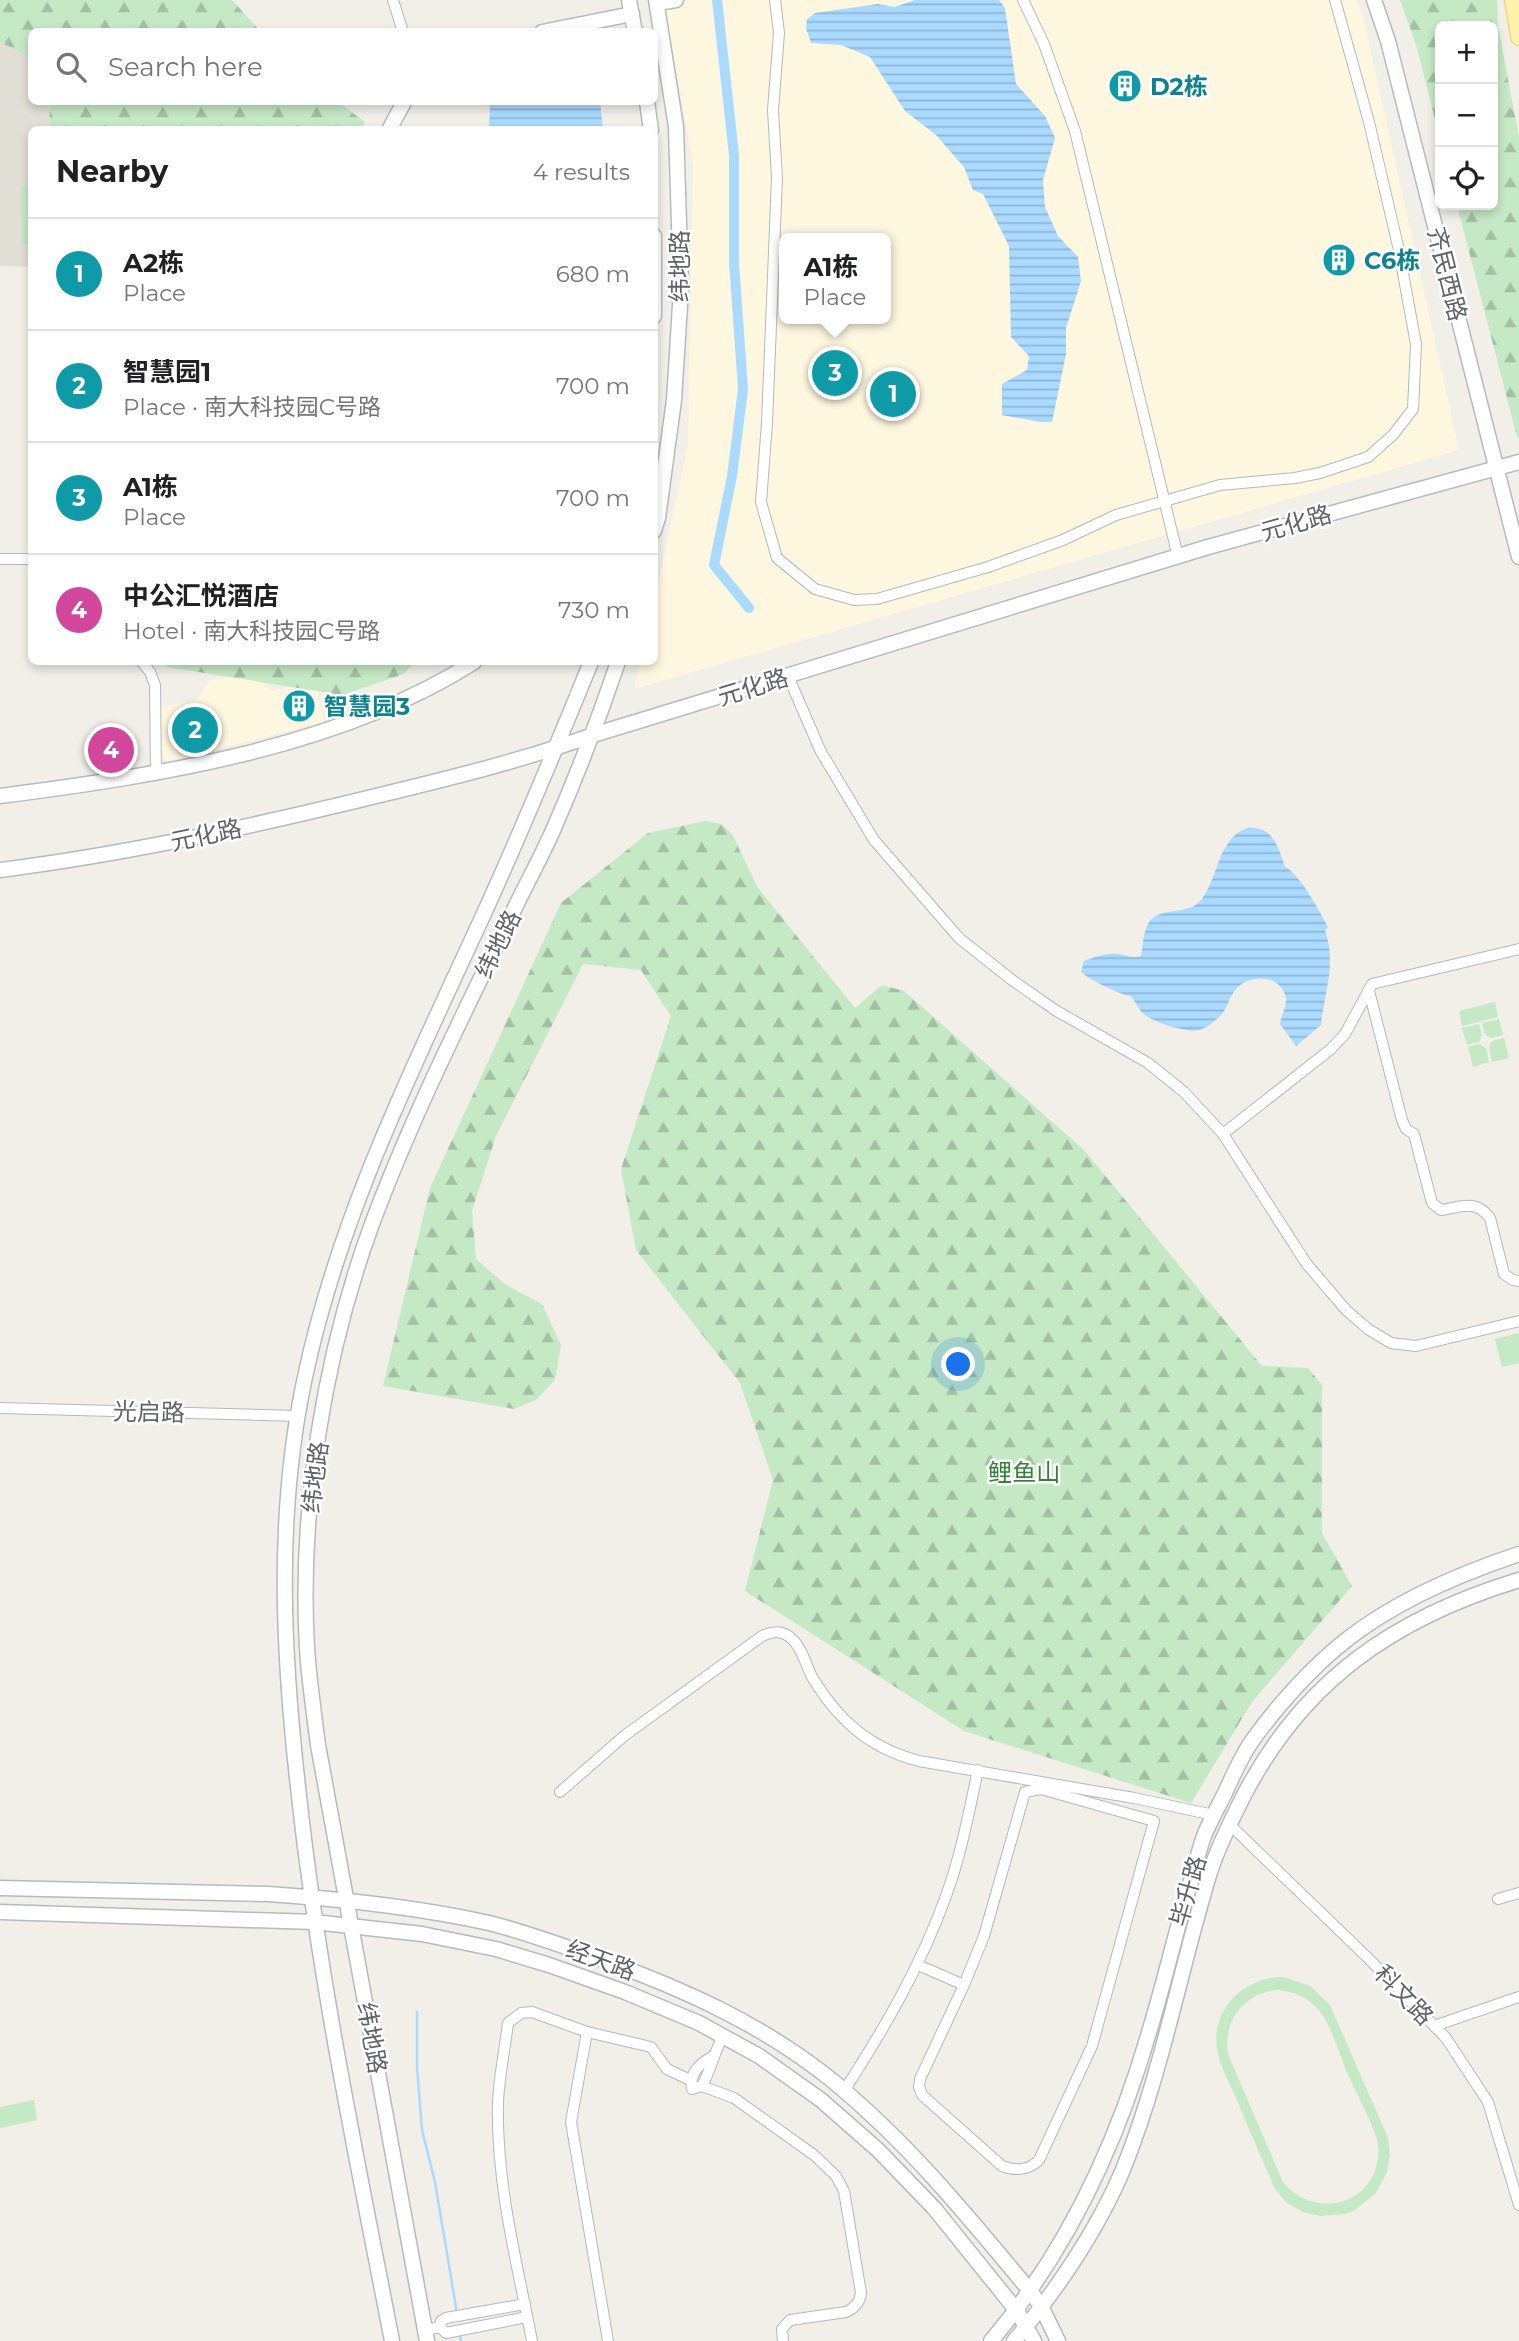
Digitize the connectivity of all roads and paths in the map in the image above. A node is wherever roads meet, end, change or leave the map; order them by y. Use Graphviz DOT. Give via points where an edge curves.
graph roads {
  1 [pos="393,0"];
  2 [pos="676,0"];
  3 [pos="775,0"];
  4 [pos="1023,0"];
  5 [pos="1335,0"];
  6 [pos="1374,0"];
  7 [pos="1513,0"];
  8 [pos="657,2"];
  9 [pos="630,7"];
  10 [pos="402,28"];
  11 [pos="556,28"];
  12 [pos="634,28"];
  13 [pos="1519,37"];
  14 [pos="402,105"];
  15 [pos="647,105"];
  16 [pos="391,126"];
  17 [pos="650,126"];
  18 [pos="1519,462"];
  19 [pos="1497,467"];
  20 [pos="1164,501"];
  21 [pos="658,518"];
  22 [pos="1178,557"];
  23 [pos="1519,557"];
  24 [pos="0,559"];
  25 [pos="28,559"];
  26 [pos="144,665"];
  27 [pos="469,665"];
  28 [pos="590,665"];
  29 [pos="617,665"];
  30 [pos="788,676"];
  31 [pos="593,735"];
  32 [pos="556,749"];
  33 [pos="156,772"];
  34 [pos="0,796"];
  35 [pos="0,870"];
  36 [pos="1519,949"];
  37 [pos="1368,991"];
  38 [pos="1223,1134"];
  39 [pos="1519,1281"];
  40 [pos="1519,1321"];
  41 [pos="0,1408"];
  42 [pos="298,1416"];
  43 [pos="1519,1554"];
  44 [pos="1519,1580"];
  45 [pos="978,1770"];
  46 [pos="560,1793"];
  47 [pos="1214,1815"];
  48 [pos="1229,1824"];
  49 [pos="0,1888"];
  50 [pos="1519,1892"];
  51 [pos="311,1897"];
  52 [pos="1498,1899"];
  53 [pos="346,1901"];
  54 [pos="0,1912"];
  55 [pos="314,1922"];
  56 [pos="352,1925"];
  57 [pos="918,1965"];
  58 [pos="964,1985"];
  59 [pos="1519,1997"];
  60 [pos="1434,2025"];
  61 [pos="587,2032"];
  62 [pos="723,2036"];
  63 [pos="713,2056"];
  64 [pos="690,2080"];
  65 [pos="702,2085"];
  66 [pos="844,2091"];
  67 [pos="1518,2197"];
  68 [pos="1030,2291"];
  69 [pos="525,2304"];
  70 [pos="1041,2306"];
  71 [pos="1017,2311"];
  72 [pos="527,2317"];
  73 [pos="1027,2326"];
  74 [pos="430,2333"];
  75 [pos="392,2341"];
  76 [pos="532,2341"];
  77 [pos="608,2341"];
  78 [pos="783,2341"];
  79 [pos="990,2341"];
  80 [pos="1014,2341"];
  81 [pos="1034,2341"];
  82 [pos="1058,2341"];
  1 -- 10 [label="street"];
  2 -- 8 [label="main road"];
  3 -- 20 [label="street" via="779,33 773,110 776,178 761,502 778,558 815,589 854,600 877,599 1009,560 1116,515"];
  4 -- 20 [label="street" via="1075,131"];
  5 -- 20 [label="street" via="1398,246 1416,344 1413,409 1368,457 1320,473 1220,485"];
  6 -- 19 [label="main road, 齐民西路"];
  7 -- 13 [label="main road"];
  8 -- 21 [label="main road, 纬地路" via="676,127 681,289 674,400"];
  9 -- 11 [label="main road"];
  9 -- 12 [label="main road"];
  14 -- 16 [label="main road"];
  15 -- 17 [label="main road"];
  18 -- 19 [label="main road, 元化路"];
  19 -- 22 [label="main road, 元化路"];
  19 -- 23 [label="main road"];
  20 -- 22 [label="street"];
  22 -- 30 [label="main road, 元化路"];
  24 -- 25 [label="street"];
  26 -- 33 [label="street" via="155,685"];
  27 -- 33 [label="main road" via="418,694 332,729"];
  28 -- 32 [label="main road, 纬地路"];
  29 -- 31 [label="main road, 纬地路"];
  30 -- 31 [label="main road, 元化路"];
  30 -- 38 [label="street" via="821,752 874,840 959,937 1055,1010 1148,1063"];
  31 -- 32 [label="main road, 元化路"];
  31 -- 53 [label="main road, 纬地路" via="554,830 396,1163 349,1297 330,1374 310,1512 307,1648 318,1745"];
  32 -- 35 [label="main road, 元化路" via="266,823"];
  32 -- 42 [label="main road, 纬地路" via="404,1087 349,1222 325,1297"];
  33 -- 34 [label="main road"];
  36 -- 37 [label="street" via="1372,984"];
  37 -- 38 [label="street" via="1345,1034 1331,1049"];
  37 -- 39 [label="street" via="1402,1119 1414,1134 1432,1203 1441,1210 1476,1205 1484,1210 1490,1217 1504,1274"];
  38 -- 40 [label="street" via="1306,1263 1368,1329 1391,1343 1416,1346"];
  41 -- 42 [label="street, 光启路"];
  42 -- 51 [label="main road, 纬地路" via="284,1560 285,1650"];
  43 -- 47 [label="main road, 毕升路" via="1450,1580 1393,1609 1345,1641 1297,1687 1252,1742"];
  44 -- 48 [label="main road, 毕升路" via="1440,1607 1349,1663 1314,1694 1275,1742"];
  45 -- 46 [label="street" via="907,1758 867,1740 821,1690 794,1640 776,1632 762,1636 624,1736"];
  45 -- 47 [label="street"];
  45 -- 57 [label="street" via="961,1849"];
  47 -- 68 [label="main road, 毕升路" via="1123,2113 1082,2203"];
  48 -- 60 [label="street, 科文路"];
  48 -- 70 [label="main road, 毕升路" via="1211,1869 1140,2124 1123,2169 1098,2218"];
  49 -- 51 [label="main road, 经天路"];
  50 -- 52 [label="street"];
  51 -- 53 [label="main road, 经天路"];
  51 -- 55 [label="main road, 纬地路"];
  53 -- 56 [label="main road, 纬地路"];
  53 -- 66 [label="main road, 经天路" via="490,1923 633,1971 708,2002 770,2035"];
  54 -- 55 [label="main road, 经天路"];
  55 -- 56 [label="main road, 经天路"];
  55 -- 75 [label="main road, 纬地路"];
  56 -- 62 [label="main road, 经天路" via="422,1934 549,1965 625,1992"];
  56 -- 74 [label="main road, 纬地路"];
  57 -- 58 [label="street"];
  57 -- 66 [label="street"];
  58 -- 58 [label="street" via="984,1936 1024,1792 1041,1789 1154,1821 1092,2046 1039,2160 1028,2168 1002,2166 920,2091 920,2079"];
  59 -- 60 [label="street"];
  60 -- 67 [label="street, 科文路" via="1488,2102"];
  61 -- 64 [label="street" via="651,2048 667,2069"];
  61 -- 69 [label="street" via="532,2012 521,2013 508,2023 498,2127 505,2198"];
  61 -- 77 [label="street" via="571,2122"];
  62 -- 63 [label="street"];
  62 -- 71 [label="main road, 经天路" via="821,2101 878,2150 934,2208"];
  63 -- 64 [label="street" via="700,2064"];
  63 -- 65 [label="street"];
  64 -- 65 [label="street" via="692,2090"];
  65 -- 78 [label="street" via="734,2098 814,2155 844,2191 859,2301 846,2312 790,2320 782,2329"];
  66 -- 68 [label="main road, 经天路" via="947,2190"];
  68 -- 70 [label="main road, 经天路"];
  68 -- 71 [label="main road, 毕升路"];
  69 -- 72 [label="street"];
  69 -- 74 [label="street" via="446,2318"];
  70 -- 73 [label="main road, 毕升路"];
  70 -- 82 [label="main road, 经天路"];
  71 -- 73 [label="main road, 经天路"];
  71 -- 79 [label="main road, 毕升路"];
  72 -- 74 [label="street"];
  72 -- 76 [label="street"];
  73 -- 80 [label="main road, 毕升路"];
  73 -- 81 [label="main road, 经天路"];
}
